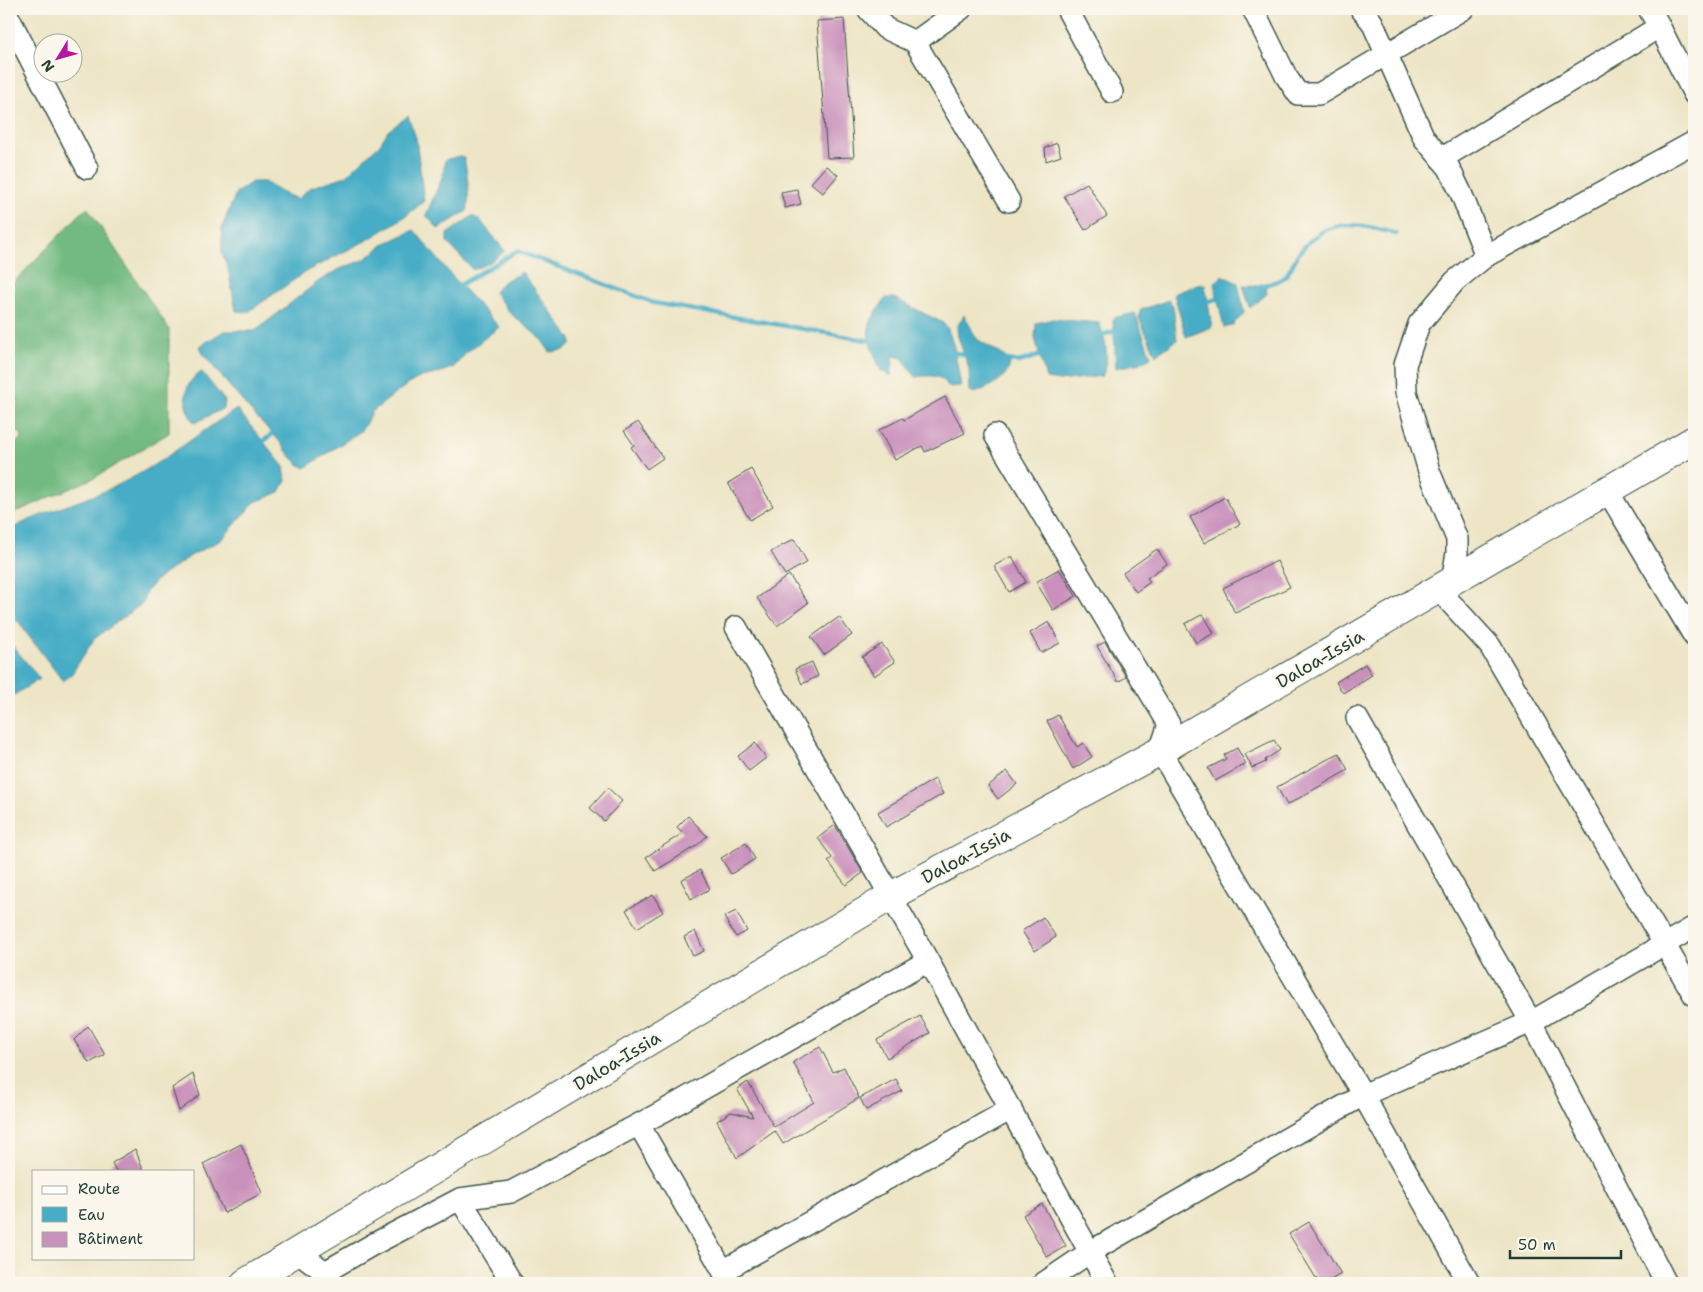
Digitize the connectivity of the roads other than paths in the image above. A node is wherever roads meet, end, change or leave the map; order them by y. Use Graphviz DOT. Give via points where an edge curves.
graph roads {
  1 [pos="868,9"];
  2 [pos="961,9"];
  3 [pos="1067,9"];
  4 [pos="1254,9"];
  5 [pos="1361,9"];
  6 [pos="1462,9"];
  7 [pos="1654,16"];
  8 [pos="9,18"];
  9 [pos="915,42"];
  10 [pos="1386,53"];
  11 [pos="1112,92"];
  12 [pos="1694,94"];
  13 [pos="1694,142"];
  14 [pos="1441,159"];
  15 [pos="88,168"];
  16 [pos="1009,201"];
  17 [pos="1486,256"];
  18 [pos="995,435"];
  19 [pos="1694,440"];
  20 [pos="1607,490"];
  21 [pos="1445,585"];
  22 [pos="736,627"];
  23 [pos="1694,636"];
  24 [pos="1357,718"];
  25 [pos="1160,751"];
  26 [pos="889,897"];
  27 [pos="1694,927"];
  28 [pos="1664,944"];
  29 [pos="928,961"];
  30 [pos="1694,995"];
  31 [pos="1531,1022"];
  32 [pos="1363,1095"];
  33 [pos="1011,1109"];
  34 [pos="639,1124"];
  35 [pos="460,1199"];
  36 [pos="298,1252"];
  37 [pos="1090,1252"];
  38 [pos="727,1277"];
  39 [pos="245,1283"];
  40 [pos="512,1283"];
  41 [pos="1044,1283"];
  42 [pos="1107,1283"];
  43 [pos="1469,1283"];
  44 [pos="1666,1283"];
  1 -- 9 [label="street" via="885,28"];
  2 -- 9 [label="street"];
  3 -- 11 [label="street"];
  4 -- 10 [label="street" via="1298,94 1319,94"];
  5 -- 10 [label="street" via="1372,22"];
  6 -- 10 [label="street"];
  7 -- 12 [label="street"];
  7 -- 14 [label="street"];
  8 -- 15 [label="street"];
  9 -- 16 [label="street"];
  10 -- 14 [label="street" via="1424,138"];
  13 -- 17 [label="street"];
  14 -- 17 [label="street" via="1461,193"];
  17 -- 21 [label="street" via="1455,281 1419,324 1405,365 1406,392 1412,418 1429,471 1457,539 1457,553"];
  18 -- 25 [label="street" via="1169,724"];
  19 -- 20 [label="main road, Daloa-Issia"];
  20 -- 21 [label="main road, Daloa-Issia"];
  20 -- 23 [label="street"];
  21 -- 25 [label="main road, Daloa-Issia"];
  21 -- 28 [label="street" via="1490,646"];
  22 -- 26 [label="street"];
  24 -- 31 [label="street"];
  25 -- 26 [label="main road, Daloa-Issia"];
  25 -- 32 [label="street"];
  26 -- 29 [label="street"];
  26 -- 36 [label="main road, Daloa-Issia"];
  27 -- 28 [label="street"];
  28 -- 30 [label="street"];
  28 -- 31 [label="street"];
  29 -- 33 [label="street"];
  29 -- 34 [label="street"];
  31 -- 32 [label="street"];
  31 -- 44 [label="street"];
  32 -- 37 [label="street"];
  32 -- 43 [label="street"];
  33 -- 37 [label="street"];
  33 -- 38 [label="street"];
  34 -- 35 [label="street" via="511,1192"];
  34 -- 38 [label="street"];
  35 -- 36 [label="street" via="325,1272"];
  35 -- 40 [label="street"];
  36 -- 39 [label="main road, Daloa-Issia"];
  37 -- 41 [label="street"];
  37 -- 42 [label="street"];
}
